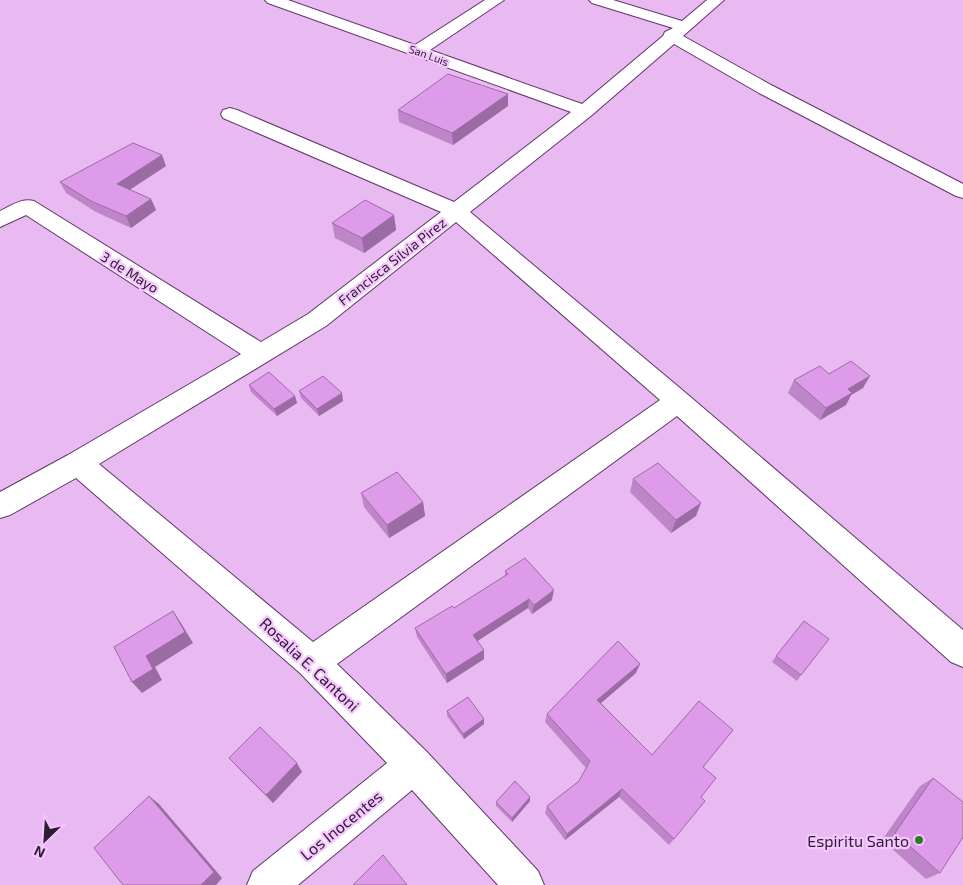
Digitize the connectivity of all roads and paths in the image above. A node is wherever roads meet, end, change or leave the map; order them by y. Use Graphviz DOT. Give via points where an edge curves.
graph roads {
  1 [pos="273,0"];
  2 [pos="496,0"];
  3 [pos="597,0"];
  4 [pos="716,0"];
  5 [pos="677,31"];
  6 [pos="417,51"];
  7 [pos="585,111"];
  8 [pos="230,114"];
  9 [pos="963,192"];
  10 [pos="456,211"];
  11 [pos="0,220"];
  12 [pos="259,353"];
  13 [pos="678,401"];
  14 [pos="78,463"];
  15 [pos="0,506"];
  16 [pos="963,652"];
  17 [pos="312,662"];
  18 [pos="414,765"];
  19 [pos="267,885"];
  20 [pos="524,885"];
  1 -- 6 [label="street, San Luis"];
  2 -- 6 [label="street"];
  3 -- 5 [label="street"];
  4 -- 5 [label="street, Francisca Silvia Pirez"];
  5 -- 7 [label="street, Francisca Silvia Pirez"];
  5 -- 9 [label="street" via="765,89"];
  6 -- 7 [label="street, San Luis"];
  7 -- 10 [label="street, Francisca Silvia Pirez"];
  8 -- 10 [label="street"];
  10 -- 12 [label="street, Francisca Silvia Pirez" via="317,320"];
  10 -- 13 [label="street"];
  11 -- 12 [label="street, 3 de Mayo" via="27,206"];
  12 -- 14 [label="street, Francisca Silvia Pirez"];
  13 -- 16 [label="street"];
  13 -- 17 [label="street"];
  14 -- 15 [label="street, Francisca Silvia Pirez"];
  14 -- 17 [label="street, Rosalia E. Cantoni"];
  17 -- 18 [label="street, Rosalia E. Cantoni"];
  18 -- 19 [label="street, Los Inocentes"];
  18 -- 20 [label="street, Rosalia E. Cantoni"];
}
